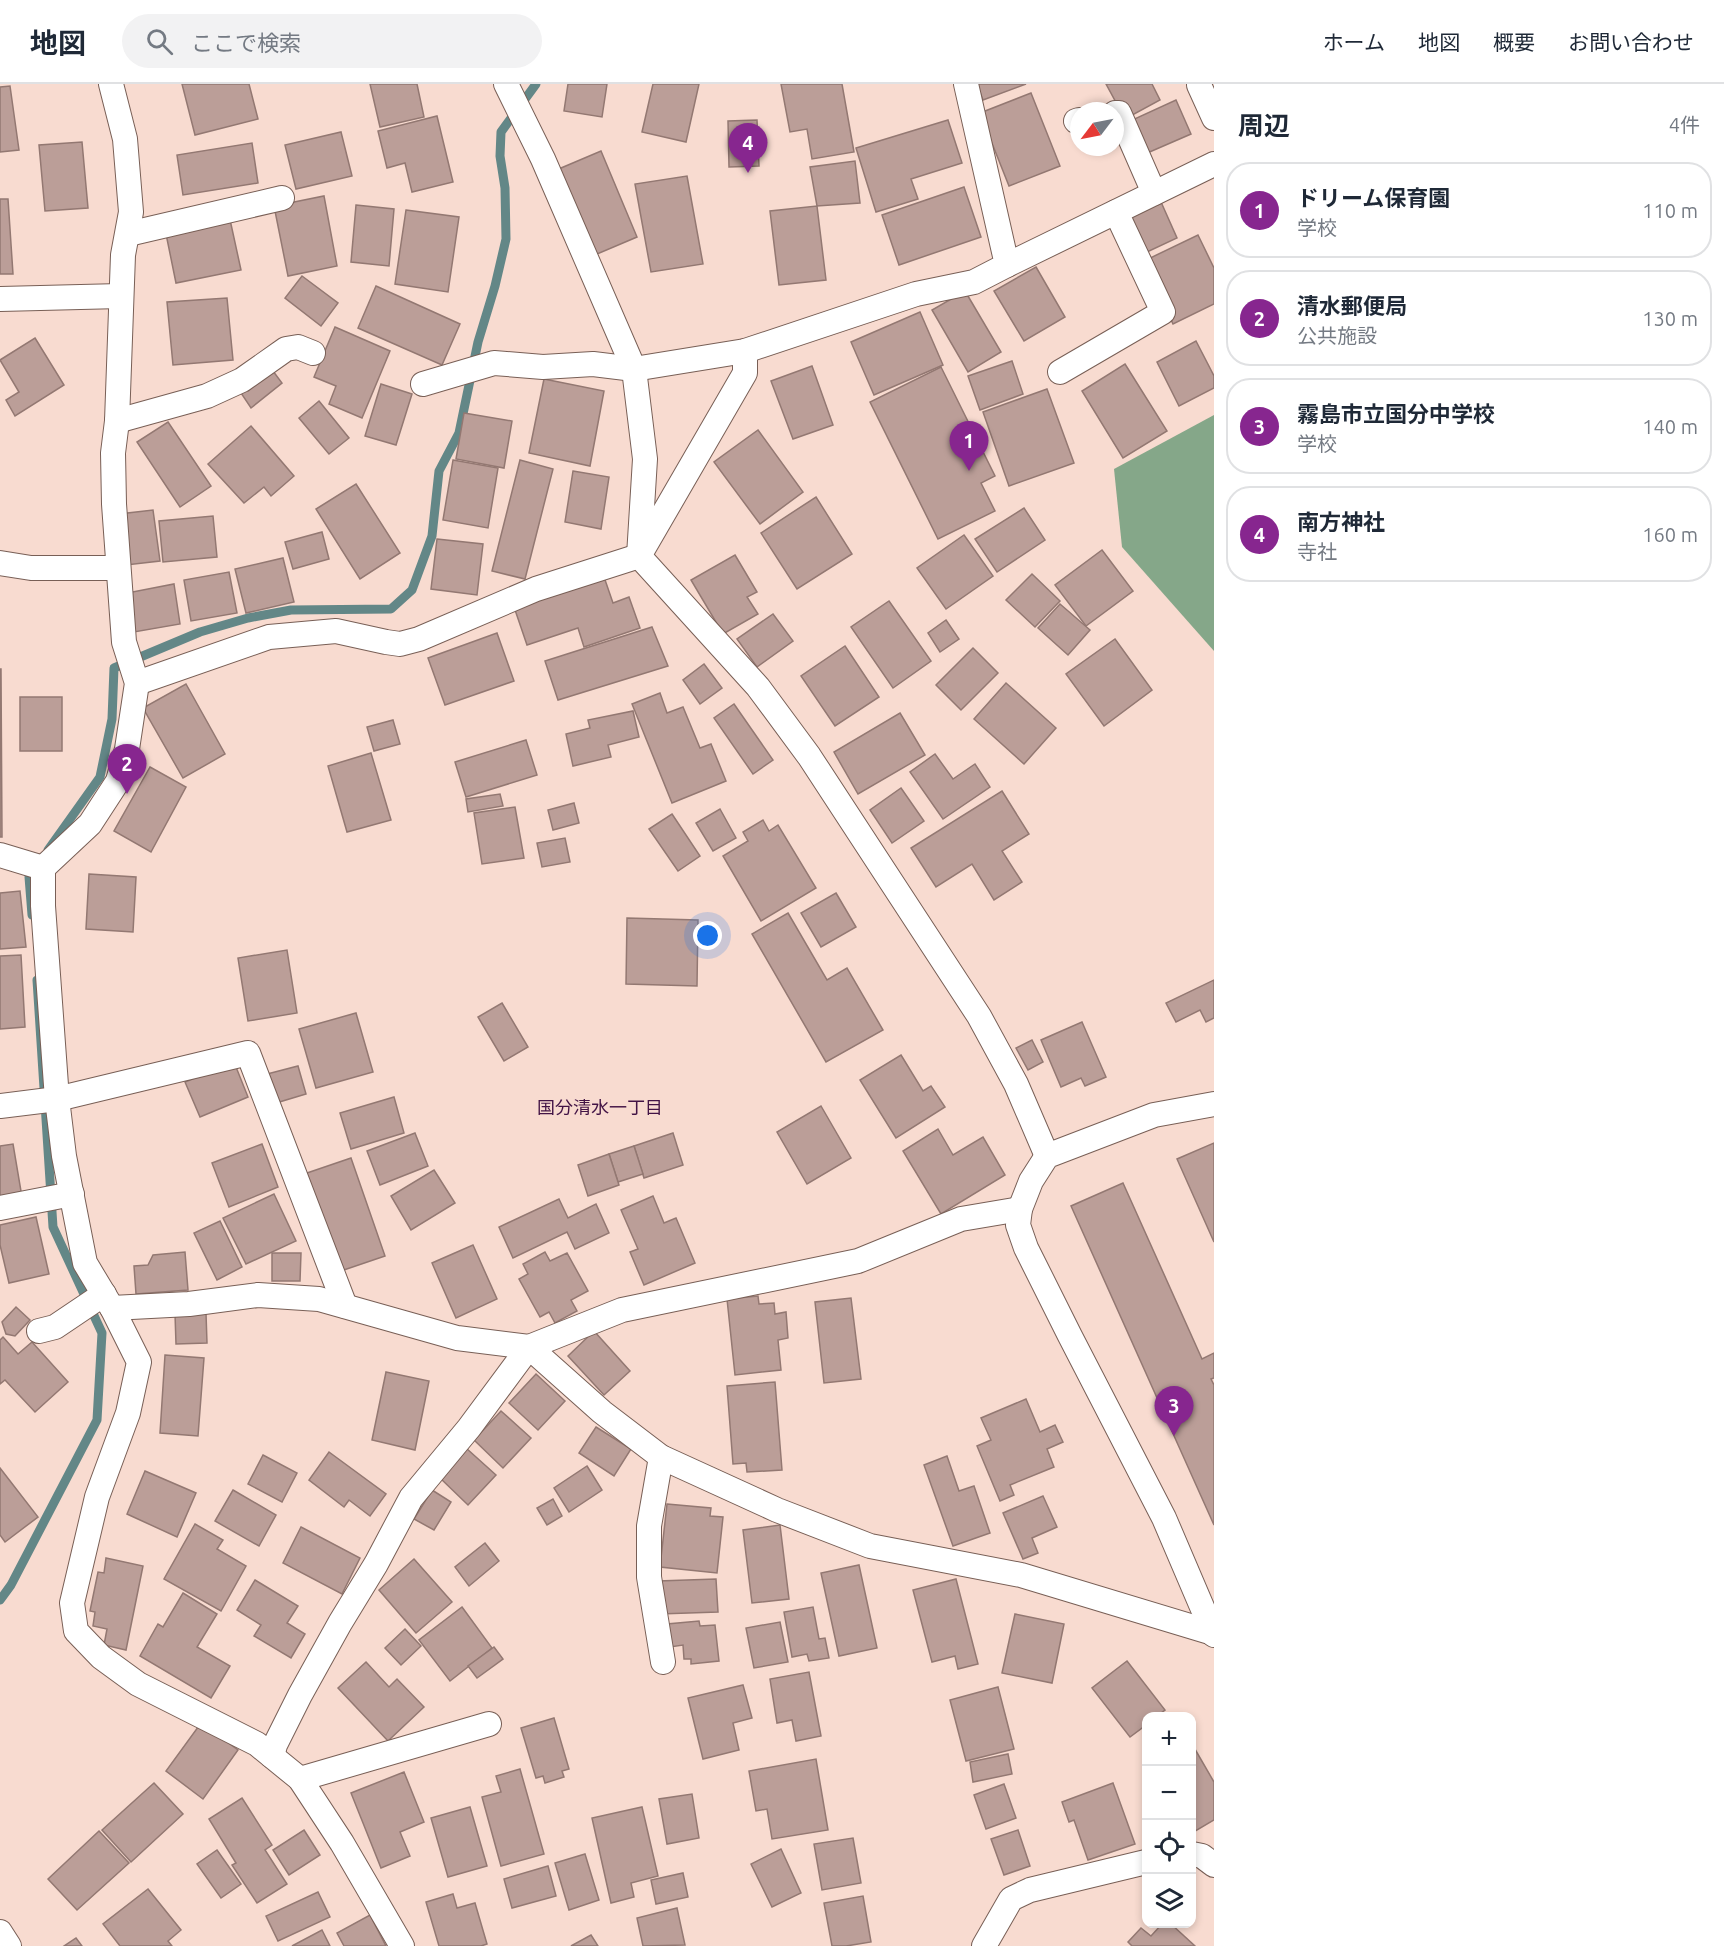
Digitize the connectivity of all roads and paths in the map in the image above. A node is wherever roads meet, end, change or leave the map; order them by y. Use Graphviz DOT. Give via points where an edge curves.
graph roads {
  1 [pos="111,84"];
  2 [pos="506,84"];
  3 [pos="966,84"];
  4 [pos="1199,86"];
  5 [pos="1214,118"];
  6 [pos="1124,124"];
  7 [pos="1214,164"];
  8 [pos="1154,193"];
  9 [pos="282,198"];
  10 [pos="1116,212"];
  11 [pos="128,234"];
  12 [pos="1007,265"];
  13 [pos="121,296"];
  14 [pos="0,299"];
  15 [pos="745,351"];
  16 [pos="312,353"];
  17 [pos="634,369"];
  18 [pos="1060,372"];
  19 [pos="423,384"];
  20 [pos="117,421"];
  21 [pos="639,556"];
  22 [pos="0,563"];
  23 [pos="118,568"];
  24 [pos="137,683"];
  25 [pos="4,856"];
  26 [pos="44,868"];
  27 [pos="57,1099"];
  28 [pos="1214,1104"];
  29 [pos="6,1105"];
  30 [pos="1047,1156"];
  31 [pos="70,1194"];
  32 [pos="0,1208"];
  33 [pos="1020,1209"];
  34 [pos="108,1301"];
  35 [pos="345,1306"];
  36 [pos="39,1330"];
  37 [pos="529,1347"];
  38 [pos="661,1457"];
  39 [pos="1214,1634"];
  40 [pos="663,1662"];
  41 [pos="489,1724"];
  42 [pos="272,1756"];
  43 [pos="300,1779"];
  44 [pos="1196,1855"];
  45 [pos="1142,1863"];
  46 [pos="1214,1865"];
  47 [pos="0,1932"];
  48 [pos="9,1946"];
  49 [pos="402,1946"];
  50 [pos="984,1946"];
  1 -- 11 [label="street" via="125,139 131,212"];
  2 -- 17 [label="street"];
  3 -- 12 [label="street"];
  4 -- 5 [label="street"];
  6 -- 8 [label="street"];
  7 -- 8 [label="street"];
  8 -- 10 [label="street"];
  9 -- 11 [label="street"];
  10 -- 12 [label="street"];
  10 -- 18 [label="street" via="1162,312"];
  11 -- 13 [label="street"];
  12 -- 15 [label="street" via="974,282 916,294"];
  13 -- 14 [label="street"];
  13 -- 20 [label="street"];
  15 -- 17 [label="street"];
  15 -- 21 [label="street" via="746,373"];
  16 -- 20 [label="street" via="298,347 286,349 242,380 207,396"];
  17 -- 19 [label="street" via="593,363 543,367 494,363"];
  17 -- 21 [label="street" via="645,459"];
  20 -- 23 [label="street" via="113,453"];
  21 -- 24 [label="street" via="536,589 400,644 336,630 269,637"];
  21 -- 30 [label="street" via="758,687 809,756 979,1016 1016,1084"];
  22 -- 23 [label="street" via="31,568"];
  23 -- 24 [label="street" via="124,642"];
  24 -- 26 [label="street" via="118,781 90,824"];
  25 -- 26 [label="street"];
  26 -- 27 [label="street" via="43,906"];
  27 -- 29 [label="street"];
  27 -- 31 [label="street"];
  27 -- 35 [label="street" via="249,1053"];
  28 -- 30 [label="street" via="1154,1115"];
  30 -- 33 [label="street"];
  31 -- 32 [label="street"];
  31 -- 34 [label="street" via="85,1263"];
  33 -- 37 [label="street" via="961,1219 858,1261 622,1310"];
  33 -- 39 [label="street" via="1018,1225 1026,1248 1164,1518"];
  34 -- 35 [label="street" via="189,1304 258,1295 319,1299"];
  34 -- 36 [label="street" via="55,1327"];
  34 -- 42 [label="street" via="139,1362 128,1413 97,1497 72,1603 76,1631 101,1657 138,1684"];
  35 -- 37 [label="street" via="457,1338"];
  37 -- 38 [label="street" via="602,1412"];
  37 -- 42 [label="street" via="411,1498 300,1695"];
  38 -- 39 [label="street" via="777,1510 870,1546 1020,1575"];
  38 -- 40 [label="street" via="649,1526 649,1567"];
  41 -- 43 [label="street"];
  42 -- 43 [label="street"];
  43 -- 49 [label="street"];
  44 -- 46 [label="street"];
  45 -- 50 [label="street" via="1030,1890 1011,1899"];
  47 -- 48 [label="street"];
}
